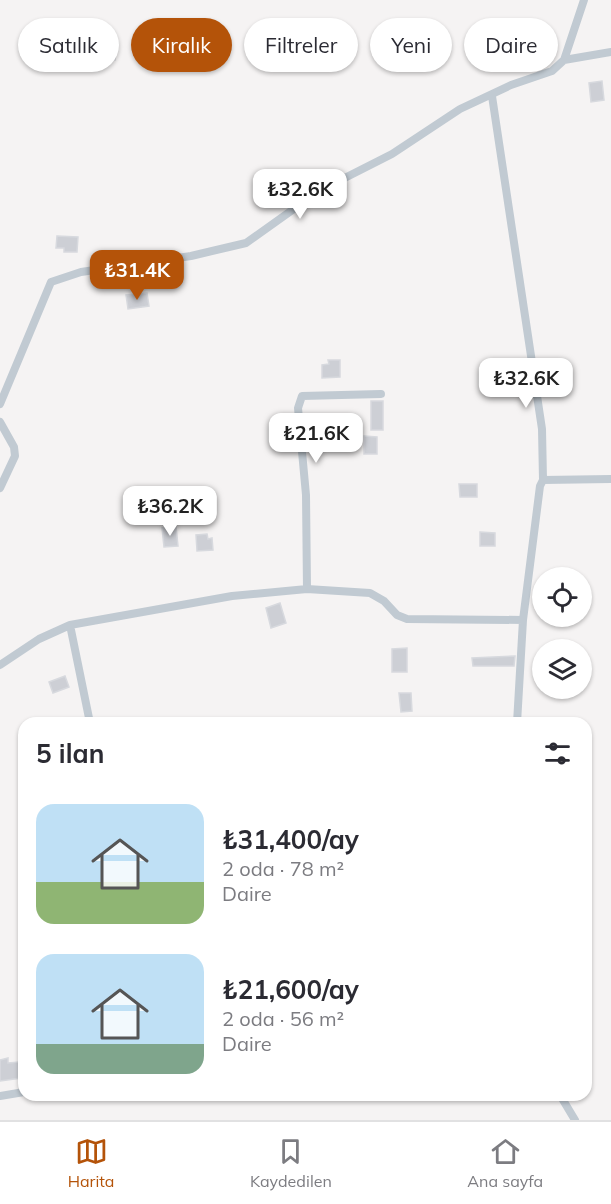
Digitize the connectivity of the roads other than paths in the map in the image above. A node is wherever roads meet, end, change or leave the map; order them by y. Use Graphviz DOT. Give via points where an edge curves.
graph roads {
  1 [pos="584,0"];
  2 [pos="611,52"];
  3 [pos="564,60"];
  4 [pos="492,96"];
  5 [pos="381,394"];
  6 [pos="0,404"];
  7 [pos="0,422"];
  8 [pos="611,479"];
  9 [pos="543,480"];
  10 [pos="0,488"];
  11 [pos="307,589"];
  12 [pos="523,620"];
  13 [pos="70,625"];
  14 [pos="0,665"];
  15 [pos="89,717"];
  16 [pos="517,717"];
  17 [pos="18,1093"];
  18 [pos="0,1096"];
  19 [pos="564,1101"];
  20 [pos="575,1120"];
  1 -- 3 [label="street"];
  2 -- 3 [label="street"];
  3 -- 4 [label="street" via="552,71"];
  4 -- 6 [label="street" via="460,110 392,154 319,192 246,243 191,256 81,272 51,282"];
  4 -- 9 [label="street" via="542,429"];
  5 -- 11 [label="street" via="302,396 298,408 306,495"];
  7 -- 10 [label="street" via="15,456"];
  8 -- 9 [label="street"];
  9 -- 12 [label="street"];
  11 -- 12 [label="street" via="370,593 407,619"];
  11 -- 13 [label="street" via="232,596"];
  12 -- 16 [label="street"];
  13 -- 14 [label="street" via="39,639"];
  13 -- 15 [label="street"];
  17 -- 18 [label="street"];
  19 -- 20 [label="street"];
}
